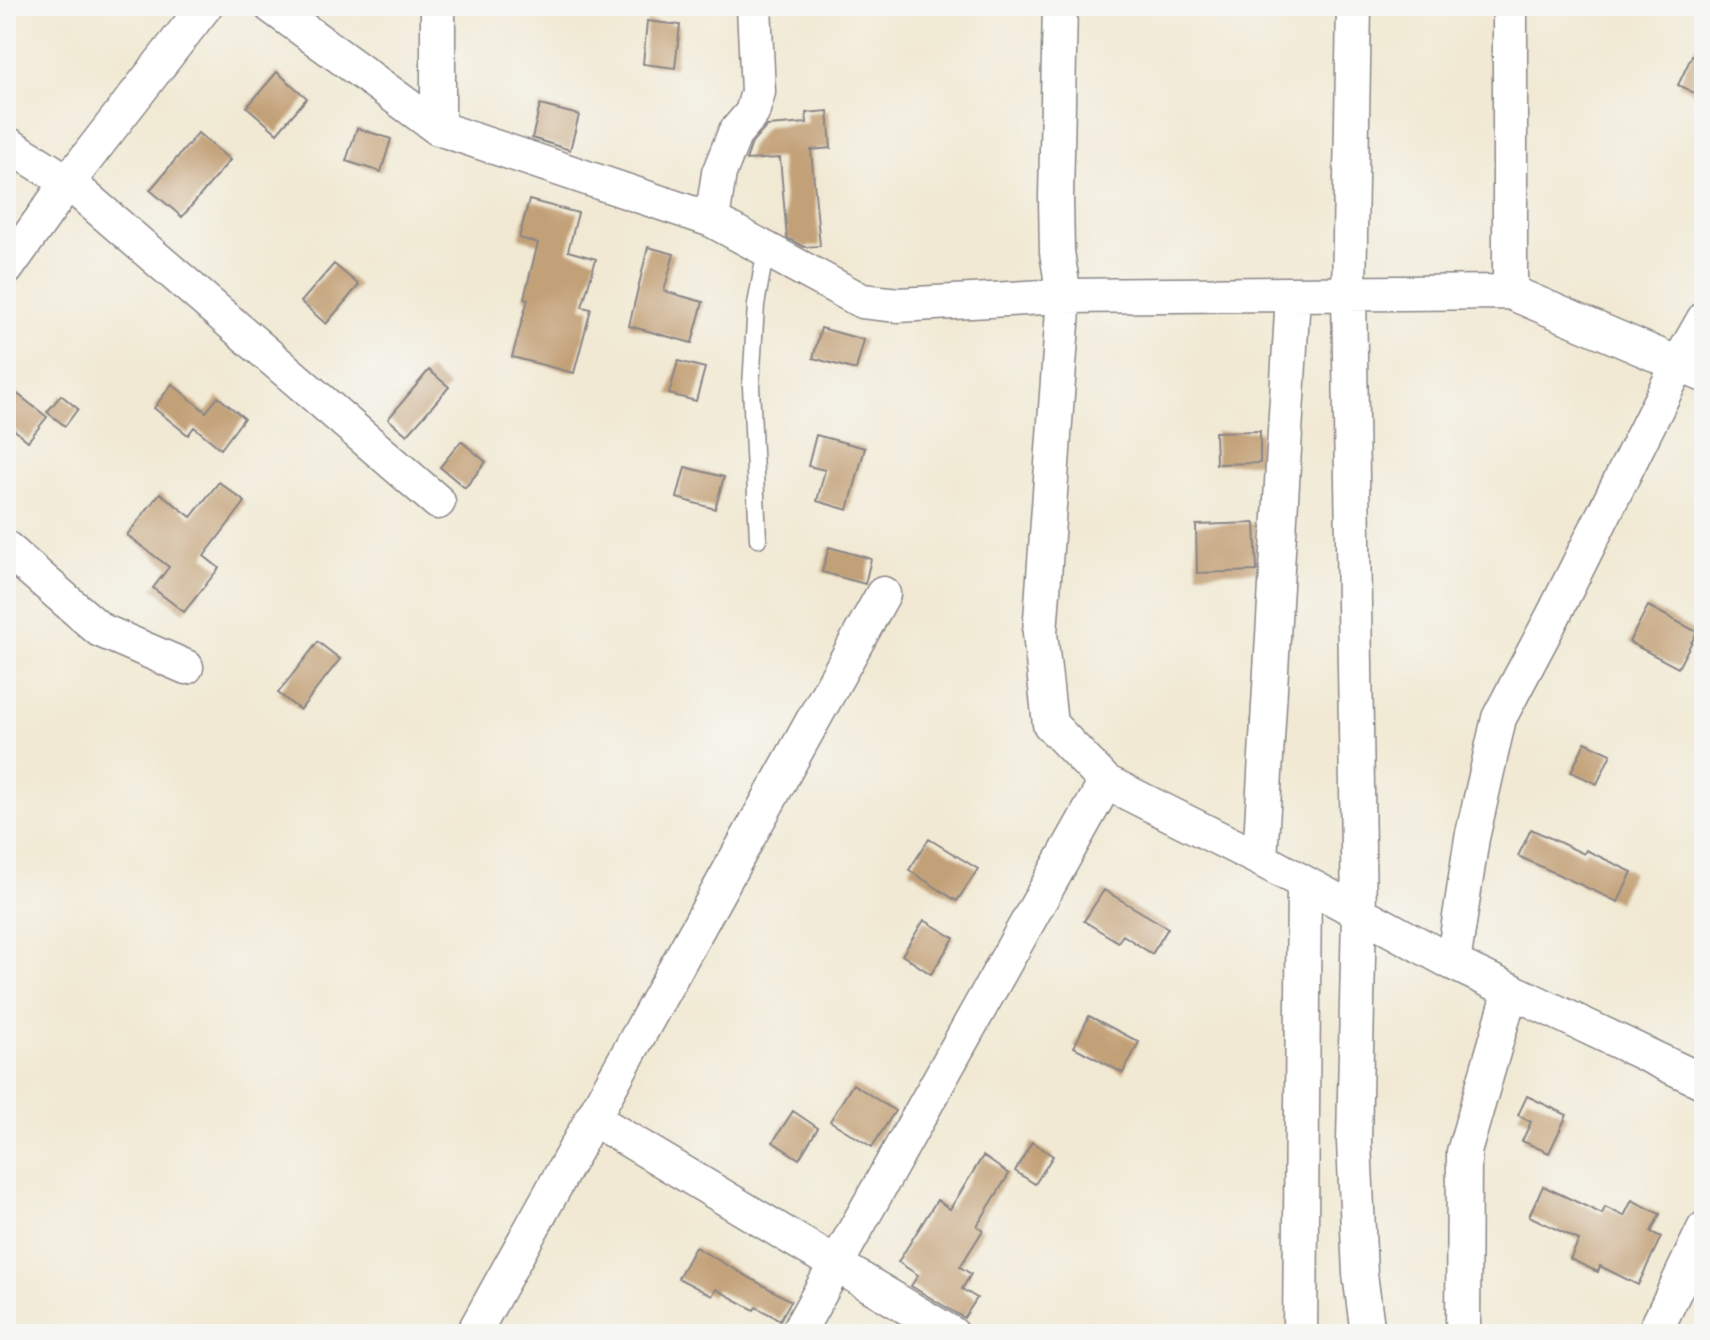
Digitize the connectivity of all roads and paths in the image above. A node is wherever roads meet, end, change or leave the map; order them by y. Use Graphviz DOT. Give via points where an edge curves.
graph roads {
  1 [pos="205,6"];
  2 [pos="271,6"];
  3 [pos="438,6"];
  4 [pos="754,6"];
  5 [pos="1060,6"];
  6 [pos="1354,6"];
  7 [pos="1510,6"];
  8 [pos="438,128"];
  9 [pos="6,143"];
  10 [pos="68,182"];
  11 [pos="712,220"];
  12 [pos="766,249"];
  13 [pos="6,269"];
  14 [pos="1510,292"];
  15 [pos="1349,294"];
  16 [pos="1293,295"];
  17 [pos="1064,296"];
  18 [pos="1704,319"];
  19 [pos="1692,369"];
  20 [pos="438,502"];
  21 [pos="758,539"];
  22 [pos="6,548"];
  23 [pos="883,594"];
  24 [pos="186,667"];
  25 [pos="1106,782"];
  26 [pos="1260,859"];
  27 [pos="1304,883"];
  28 [pos="1359,912"];
  29 [pos="1453,963"];
  30 [pos="1511,990"];
  31 [pos="1704,1082"];
  32 [pos="592,1118"];
  33 [pos="1704,1229"];
  34 [pos="836,1264"];
  35 [pos="473,1334"];
  36 [pos="797,1334"];
  37 [pos="952,1334"];
  38 [pos="1300,1334"];
  39 [pos="1368,1334"];
  40 [pos="1463,1334"];
  41 [pos="1654,1334"];
  1 -- 10 [label="street"];
  2 -- 8 [label="street"];
  3 -- 8 [label="street"];
  4 -- 11 [label="street" via="758,92 719,173"];
  5 -- 17 [label="street" via="1056,198"];
  6 -- 15 [label="street"];
  7 -- 14 [label="street"];
  8 -- 11 [label="street"];
  9 -- 10 [label="street"];
  10 -- 13 [label="street"];
  10 -- 20 [label="street"];
  11 -- 12 [label="street"];
  12 -- 17 [label="street" via="862,301 898,305"];
  12 -- 21 [label="lane" via="751,386"];
  14 -- 15 [label="street"];
  14 -- 19 [label="street"];
  15 -- 16 [label="street"];
  15 -- 28 [label="street"];
  16 -- 17 [label="street"];
  16 -- 26 [label="street"];
  17 -- 25 [label="street" via="1040,633 1050,724"];
  18 -- 19 [label="street"];
  19 -- 29 [label="street" via="1499,718 1472,838"];
  22 -- 24 [label="street" via="100,630"];
  23 -- 32 [label="street"];
  25 -- 26 [label="street"];
  25 -- 34 [label="street"];
  26 -- 27 [label="street"];
  27 -- 28 [label="street"];
  27 -- 38 [label="street"];
  28 -- 29 [label="street"];
  28 -- 39 [label="street" via="1354,1142"];
  29 -- 30 [label="street"];
  30 -- 31 [label="street"];
  30 -- 40 [label="street" via="1464,1152"];
  32 -- 34 [label="street"];
  32 -- 35 [label="street"];
  33 -- 41 [label="street"];
  34 -- 36 [label="street"];
  34 -- 37 [label="street"];
}
